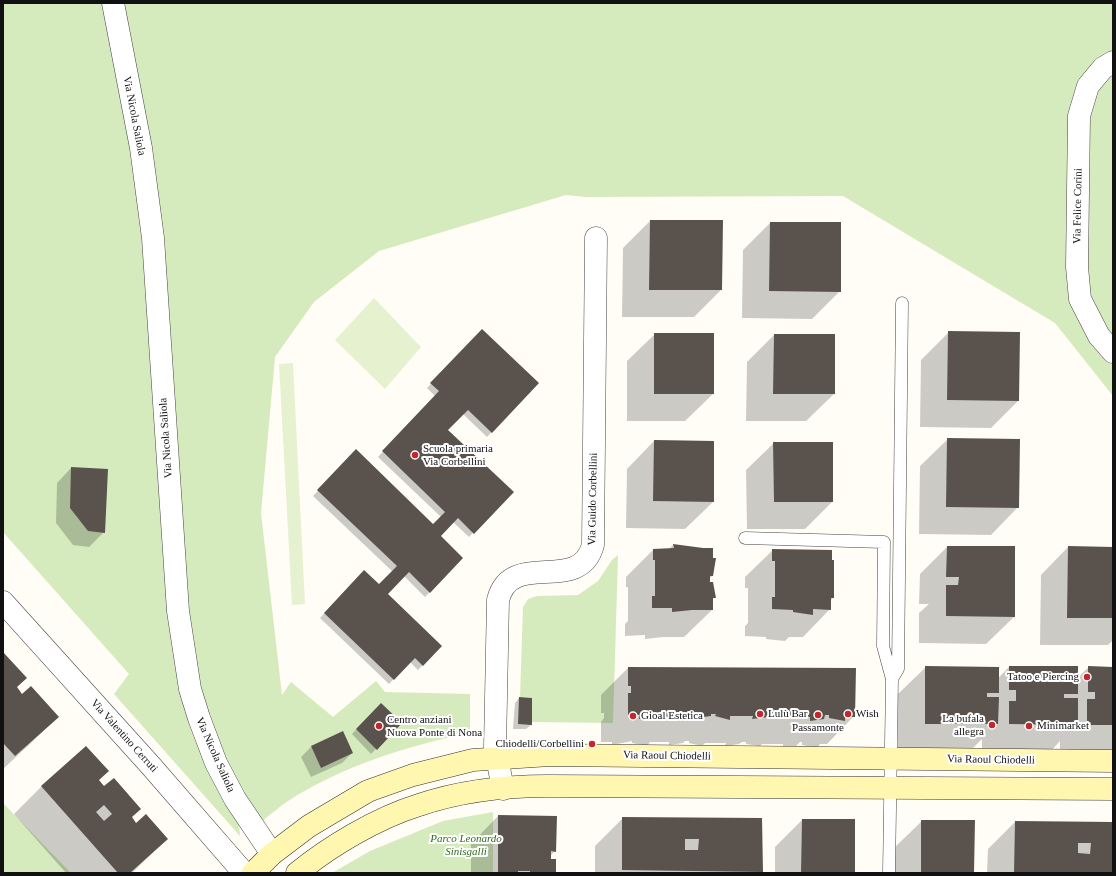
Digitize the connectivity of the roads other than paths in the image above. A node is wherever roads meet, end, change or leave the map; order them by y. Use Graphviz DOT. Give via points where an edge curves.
graph roads {
  1 [pos="113,3"];
  2 [pos="1113,62"];
  3 [pos="596,238"];
  4 [pos="902,302"];
  5 [pos="1113,352"];
  6 [pos="745,538"];
  7 [pos="3,602"];
  8 [pos="892,679"];
  9 [pos="497,758"];
  10 [pos="891,758"];
  11 [pos="1113,761"];
  12 [pos="890,788"];
  13 [pos="503,789"];
  14 [pos="1113,789"];
  15 [pos="272,854"];
  16 [pos="244,873"];
  17 [pos="253,873"];
  18 [pos="297,873"];
  19 [pos="889,873"];
  1 -- 15 [label="street, Via Nicola Saliola" via="141,148 153,238 178,611 190,689 198,718 216,763 235,800"];
  2 -- 5 [label="street, Via Felice Corini" via="1103,68 1088,86 1079,116 1077,268 1080,299 1099,336"];
  3 -- 9 [label="street, Via Guido Corbellini" via="593,545 582,564 569,570 519,576 510,580 500,593 495,747"];
  4 -- 8 [label="lane" via="898,669"];
  6 -- 8 [label="lane" via="884,542 883,646"];
  7 -- 16 [label="street, Via Valentino Cerruti"];
  8 -- 10 [label="lane"];
  9 -- 10 [label="main road, Via Raoul Chiodelli" via="550,755"];
  9 -- 13 [label="street, Via Guido Corbellini"];
  9 -- 15 [label="main road, Via Raoul Chiodelli" via="473,760 413,775 368,792 309,826"];
  10 -- 11 [label="main road, Via Raoul Chiodelli"];
  10 -- 12 [label="lane"];
  12 -- 13 [label="main road" via="548,786"];
  12 -- 14 [label="main road"];
  12 -- 19 [label="lane"];
  13 -- 18 [label="main road" via="472,792 419,804 376,822 314,859"];
  15 -- 17 [label="main road, Via Raoul Chiodelli"];
}
